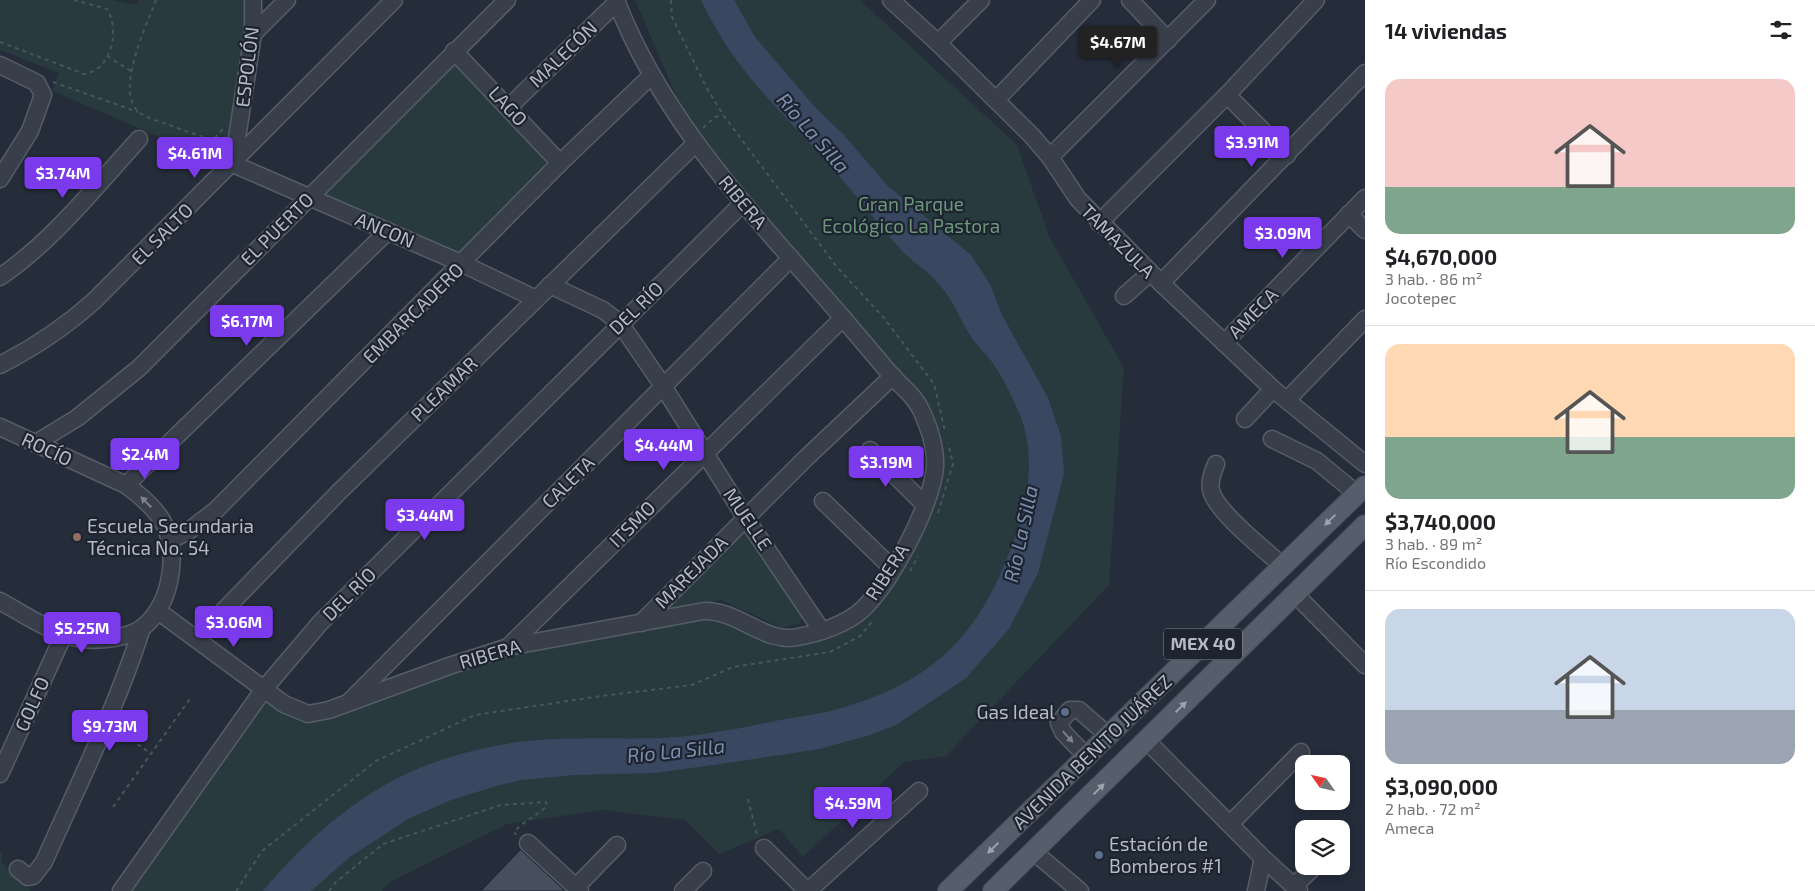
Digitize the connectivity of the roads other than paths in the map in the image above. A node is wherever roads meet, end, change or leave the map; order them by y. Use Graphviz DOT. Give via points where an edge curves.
graph roads {
  1 [pos="253,0"];
  2 [pos="288,0"];
  3 [pos="394,0"];
  4 [pos="506,0"];
  5 [pos="891,0"];
  6 [pos="981,0"];
  7 [pos="1092,0"];
  8 [pos="1130,0"];
  9 [pos="1207,0"];
  10 [pos="1316,0"];
  11 [pos="617,1"];
  12 [pos="253,34"];
  13 [pos="1168,40"];
  14 [pos="938,43"];
  15 [pos="454,51"];
  16 [pos="0,65"];
  17 [pos="1365,73"];
  18 [pos="651,76"];
  19 [pos="1226,95"];
  20 [pos="996,100"];
  21 [pos="509,106"];
  22 [pos="139,139"];
  23 [pos="694,141"];
  24 [pos="1287,155"];
  25 [pos="1050,157"];
  26 [pos="560,163"];
  27 [pos="233,164"];
  28 [pos="0,179"];
  29 [pos="309,198"];
  30 [pos="1365,198"];
  31 [pos="743,203"];
  32 [pos="1349,214"];
  33 [pos="1099,223"];
  34 [pos="388,230"];
  35 [pos="1365,230"];
  36 [pos="791,258"];
  37 [pos="462,264"];
  38 [pos="0,277"];
  39 [pos="1155,278"];
  40 [pos="550,285"];
  41 [pos="1124,296"];
  42 [pos="536,299"];
  43 [pos="843,318"];
  44 [pos="1365,319"];
  45 [pos="620,323"];
  46 [pos="1224,343"];
  47 [pos="0,365"];
  48 [pos="893,376"];
  49 [pos="663,386"];
  50 [pos="1272,389"];
  51 [pos="1287,400"];
  52 [pos="1245,419"];
  53 [pos="0,427"];
  54 [pos="1272,440"];
  55 [pos="36,443"];
  56 [pos="870,450"];
  57 [pos="704,453"];
  58 [pos="1216,464"];
  59 [pos="1365,464"];
  60 [pos="126,485"];
  61 [pos="1361,490"];
  62 [pos="823,500"];
  63 [pos="924,504"];
  64 [pos="745,518"];
  65 [pos="1365,525"];
  66 [pos="169,541"];
  67 [pos="1283,566"];
  68 [pos="901,570"];
  69 [pos="1296,595"];
  70 [pos="0,601"];
  71 [pos="158,611"];
  72 [pos="641,623"];
  73 [pos="142,628"];
  74 [pos="822,631"];
  75 [pos="64,634"];
  76 [pos="196,639"];
  77 [pos="508,647"];
  78 [pos="1365,665"];
  79 [pos="264,689"];
  80 [pos="345,706"];
  81 [pos="1109,736"];
  82 [pos="1147,741"];
  83 [pos="1301,752"];
  84 [pos="1087,757"];
  85 [pos="0,774"];
  86 [pos="919,791"];
  87 [pos="1041,802"];
  88 [pos="1064,823"];
  89 [pos="1230,824"];
  90 [pos="528,843"];
  91 [pos="617,845"];
  92 [pos="764,848"];
  93 [pos="1034,852"];
  94 [pos="1263,858"];
  95 [pos="18,869"];
  96 [pos="703,871"];
  97 [pos="1308,875"];
  98 [pos="578,889"];
  99 [pos="1297,889"];
  100 [pos="121,891"];
  101 [pos="683,891"];
  102 [pos="808,891"];
  103 [pos="948,891"];
  104 [pos="993,891"];
  105 [pos="1080,891"];
  106 [pos="1256,891"];
  1 -- 12 [label="street, ESPOLÓN"];
  2 -- 12 [label="street"];
  3 -- 27 [label="street, EL SALTO"];
  4 -- 15 [label="street, EL PUERTO"];
  5 -- 14 [label="street, TAMAZULA"];
  6 -- 14 [label="street"];
  7 -- 20 [label="street"];
  8 -- 13 [label="street"];
  9 -- 13 [label="street"];
  10 -- 19 [label="street"];
  11 -- 18 [label="street, RIBERA" via="630,36"];
  11 -- 21 [label="street, MALECÓN"];
  12 -- 27 [label="street, ESPOLÓN"];
  13 -- 25 [label="street"];
  14 -- 20 [label="street, TAMAZULA"];
  15 -- 21 [label="street, LAGO"];
  15 -- 29 [label="street, EL PUERTO"];
  16 -- 28 [label="street" via="40,86 43,95 30,131"];
  17 -- 24 [label="street"];
  18 -- 23 [label="street, RIBERA"];
  18 -- 26 [label="street, EMBARCADERO"];
  19 -- 24 [label="street"];
  19 -- 33 [label="street"];
  20 -- 25 [label="street, TAMAZULA"];
  21 -- 26 [label="street, LAGO"];
  22 -- 38 [label="street" via="48,238"];
  23 -- 31 [label="street, RIBERA"];
  23 -- 40 [label="street, PLEAMAR"];
  24 -- 39 [label="street"];
  25 -- 33 [label="street, TAMAZULA" via="1078,199"];
  26 -- 37 [label="street, EMBARCADERO"];
  27 -- 29 [label="street, ANCON"];
  27 -- 47 [label="street, EL SALTO" via="94,301 65,326"];
  29 -- 34 [label="street, ANCON"];
  29 -- 55 [label="street, EL PUERTO" via="139,368 77,418"];
  30 -- 32 [label="street, AMECA"];
  31 -- 36 [label="street, RIBERA"];
  31 -- 45 [label="street, DEL RÍO"];
  32 -- 35 [label="street"];
  32 -- 46 [label="street, AMECA"];
  33 -- 39 [label="street, TAMAZULA"];
  34 -- 37 [label="street, ANCON"];
  34 -- 60 [label="street"];
  36 -- 43 [label="street, RIBERA"];
  36 -- 49 [label="street, CALETA"];
  37 -- 42 [label="street, ANCON"];
  37 -- 66 [label="street, EMBARCADERO" via="216,510 203,522"];
  39 -- 41 [label="street"];
  39 -- 46 [label="street, TAMAZULA"];
  40 -- 42 [label="street, PLEAMAR"];
  40 -- 45 [label="street, MUELLE" via="603,310"];
  42 -- 76 [label="street, PLEAMAR" via="338,493"];
  43 -- 48 [label="street, RIBERA"];
  43 -- 57 [label="street, ITSMO"];
  44 -- 51 [label="street"];
  45 -- 49 [label="street, MUELLE"];
  45 -- 79 [label="street, DEL RÍO" via="320,623"];
  46 -- 50 [label="street, TAMAZULA"];
  48 -- 63 [label="street, RIBERA" via="920,407 930,435 935,465"];
  48 -- 64 [label="street, MAREJADA"];
  49 -- 57 [label="street, MUELLE"];
  49 -- 80 [label="street, CALETA"];
  50 -- 51 [label="street, TAMAZULA"];
  50 -- 52 [label="street"];
  51 -- 59 [label="street, TAMAZULA"];
  53 -- 55 [label="street, ROCÍO"];
  54 -- 61 [label="street" via="1318,461"];
  55 -- 60 [label="street, ROCÍO"];
  56 -- 63 [label="street"];
  57 -- 64 [label="street, MUELLE"];
  57 -- 77 [label="street, ITSMO"];
  58 -- 67 [label="street" via="1211,480 1213,498 1230,518"];
  66 -- 60 [label="street, ROCÍO, one-way" via="164,525 151,507"];
  61 -- 67 [label="main road, AVENIDA BENITO JUÁREZ / MEX 40, one-way"];
  62 -- 68 [label="street"];
  63 -- 68 [label="street, RIBERA"];
  64 -- 72 [label="street, MAREJADA"];
  64 -- 74 [label="street, MUELLE"];
  65 -- 69 [label="main road, AVENIDA BENITO JUÁREZ / MEX 40"];
  66 -- 71 [label="street, ROCÍO" via="172,564"];
  67 -- 81 [label="main road, AVENIDA BENITO JUÁREZ / MEX 40"];
  68 -- 74 [label="street, RIBERA" via="859,612"];
  69 -- 78 [label="street"];
  82 -- 69 [label="main road, AVENIDA BENITO JUÁREZ / MEX 40, one-way"];
  70 -- 75 [label="street"];
  71 -- 73 [label="street"];
  71 -- 76 [label="street, RIBERA"];
  72 -- 74 [label="street, RIBERA" via="714,610 782,638"];
  72 -- 77 [label="street, RIBERA"];
  73 -- 75 [label="street" via="106,638 84,639"];
  73 -- 95 [label="street" via="129,667 44,862 33,876 28,877"];
  75 -- 85 [label="street, GOLFO"];
  76 -- 79 [label="street, RIBERA"];
  77 -- 80 [label="street, RIBERA"];
  79 -- 80 [label="street, RIBERA" via="295,710 308,714"];
  79 -- 100 [label="street, DEL RÍO"];
  81 -- 84 [label="main road, AVENIDA BENITO JUÁREZ / MEX 40"];
  81 -- 84 [label="street, one-way" via="1079,710 1070,710 1061,718 1063,732"];
  88 -- 82 [label="main road, AVENIDA BENITO JUÁREZ / MEX 40, one-way"];
  82 -- 89 [label="street"];
  83 -- 89 [label="street"];
  84 -- 87 [label="main road, AVENIDA BENITO JUÁREZ / MEX 40"];
  86 -- 102 [label="street"];
  87 -- 88 [label="main road"];
  87 -- 103 [label="main road, AVENIDA BENITO JUÁREZ / MEX 40, one-way"];
  88 -- 93 [label="main road, AVENIDA BENITO JUÁREZ / MEX 40"];
  89 -- 94 [label="street"];
  90 -- 98 [label="street"];
  91 -- 98 [label="street"];
  92 -- 102 [label="street"];
  93 -- 104 [label="main road, AVENIDA BENITO JUÁREZ / MEX 40"];
  93 -- 105 [label="street"];
  94 -- 99 [label="street"];
  94 -- 106 [label="street"];
  96 -- 101 [label="street"];
  97 -- 99 [label="street"];
}
